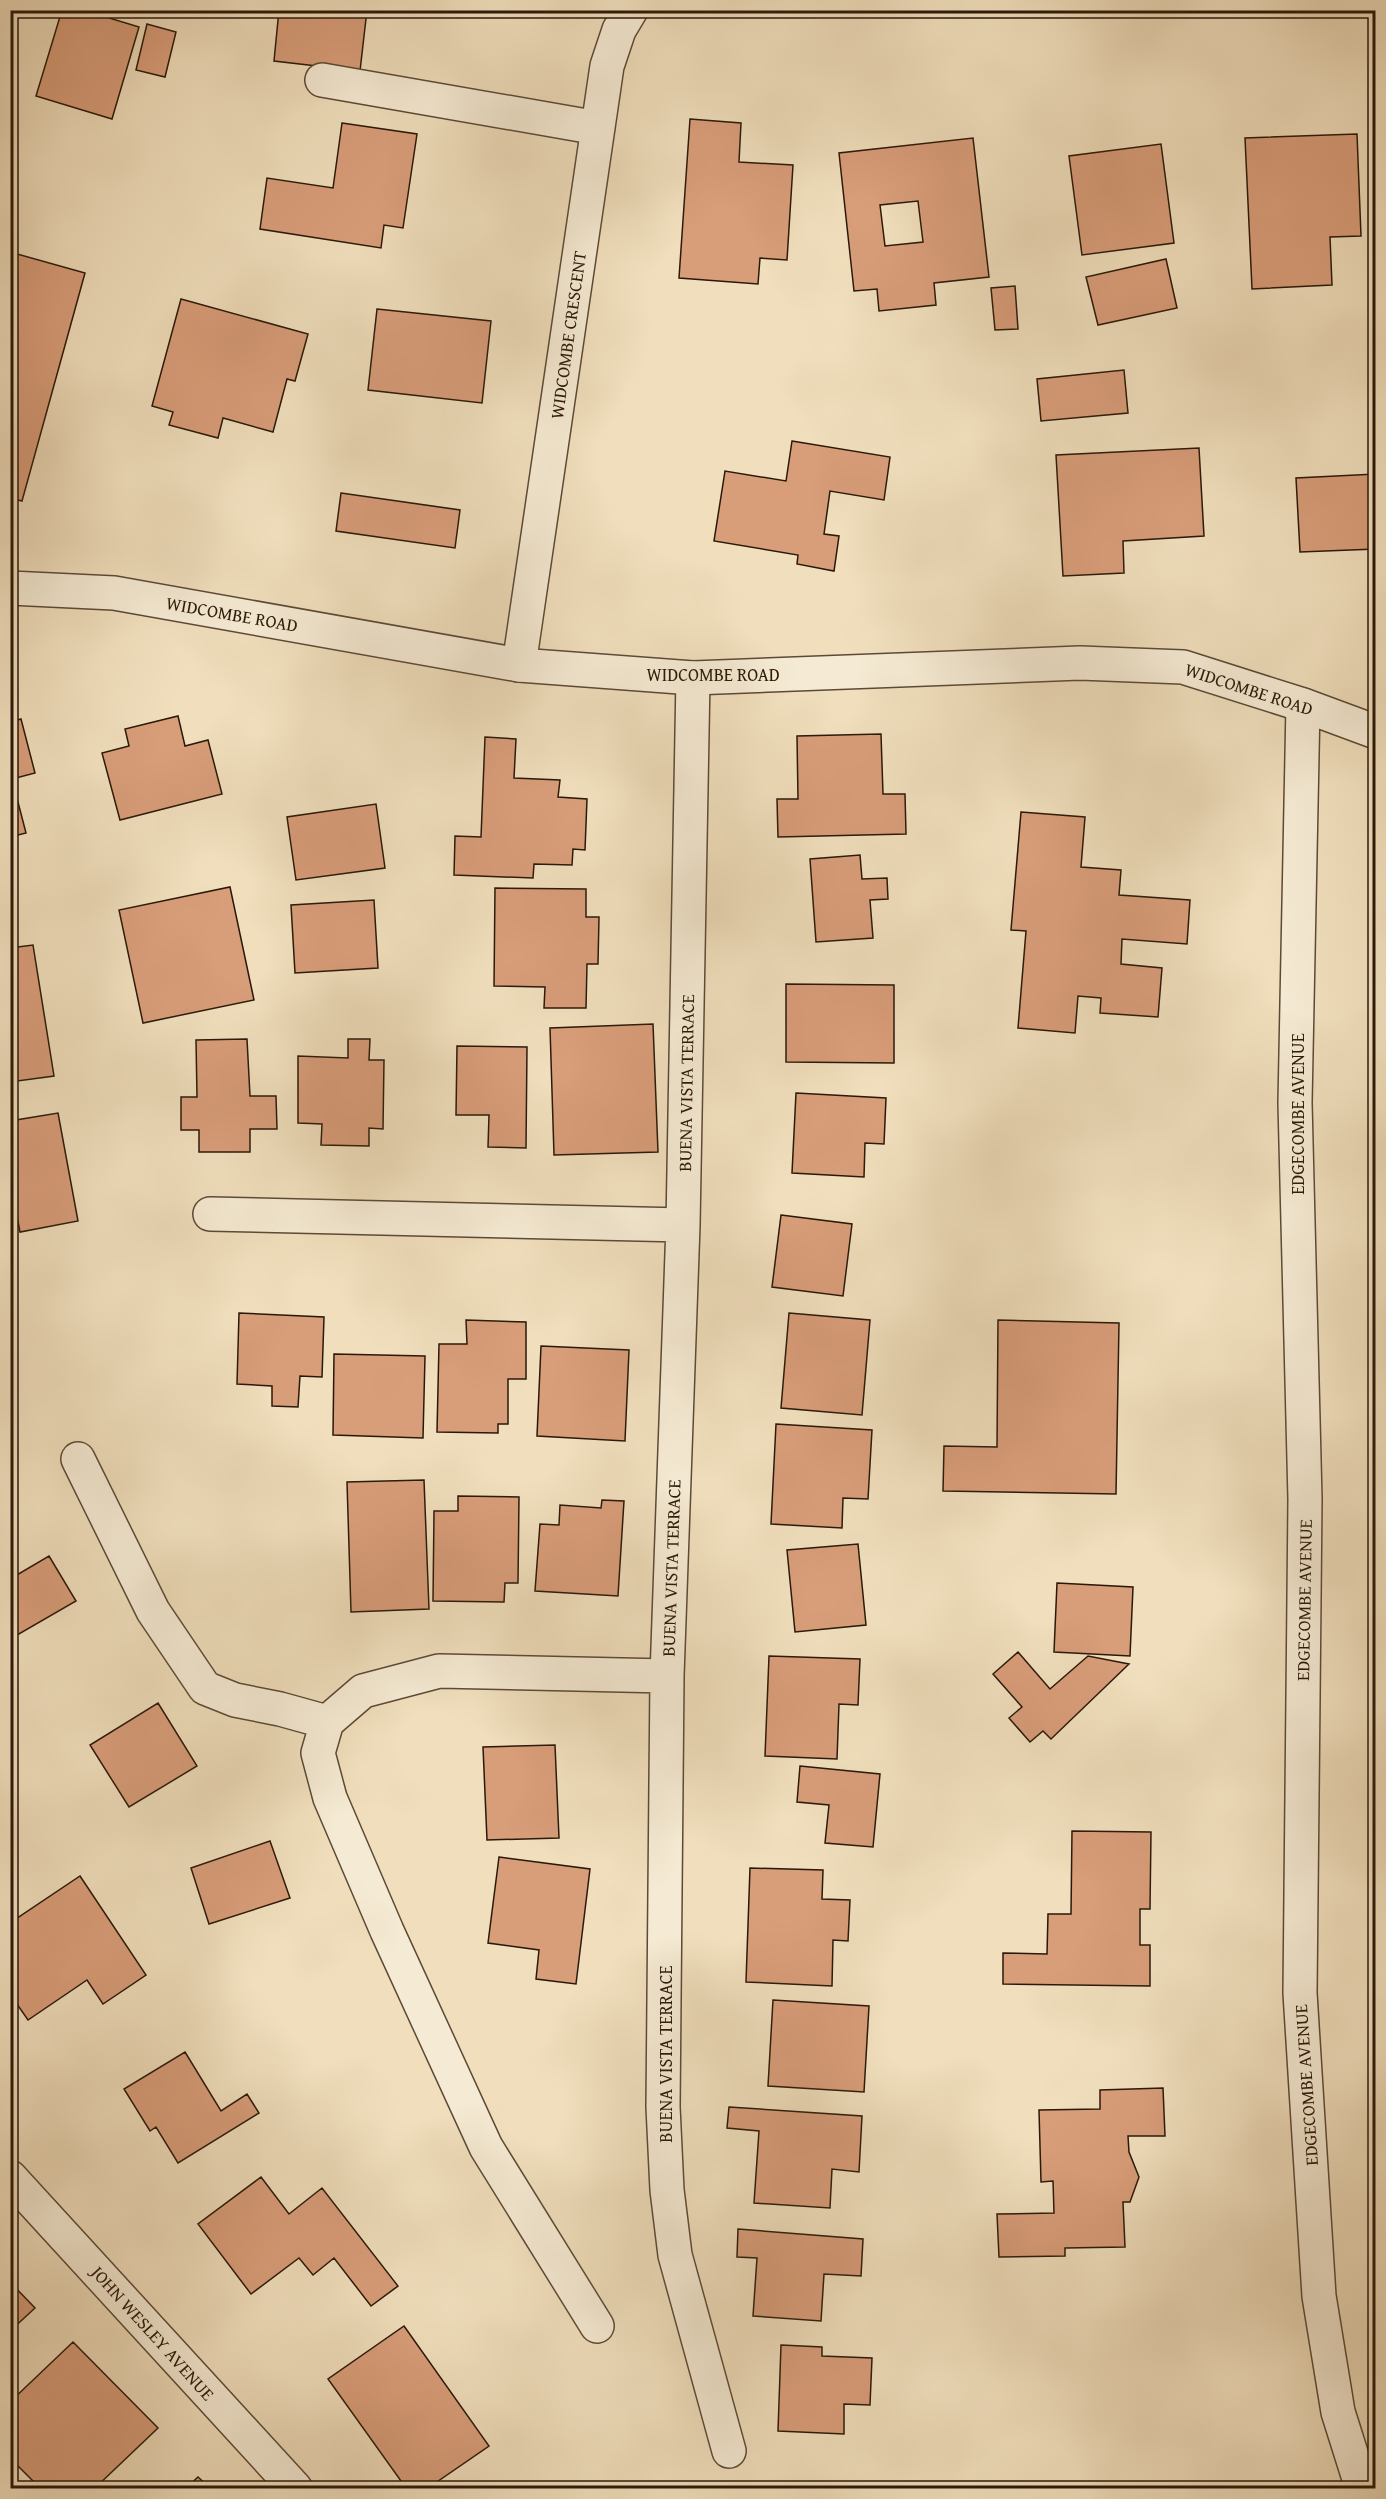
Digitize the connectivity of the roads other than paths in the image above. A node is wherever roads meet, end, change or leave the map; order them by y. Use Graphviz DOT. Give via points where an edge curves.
graph roads {
  1 [pos="631,10"];
  2 [pos="322,80"];
  3 [pos="598,128"];
  4 [pos="10,588"];
  5 [pos="519,665"];
  6 [pos="693,678"];
  7 [pos="1303,705"];
  8 [pos="1376,732"];
  9 [pos="210,1214"];
  10 [pos="683,1225"];
  11 [pos="78,1459"];
  12 [pos="667,1676"];
  13 [pos="327,1722"];
  14 [pos="10,2177"];
  15 [pos="597,2326"];
  16 [pos="729,2451"];
  17 [pos="295,2488"];
  18 [pos="1362,2488"];
  1 -- 3 [label="street, WIDCOMBE CRESCENT" via="619,30 607,66"];
  2 -- 3 [label="street"];
  3 -- 5 [label="street, WIDCOMBE CRESCENT"];
  4 -- 5 [label="street, WIDCOMBE ROAD" via="114,593"];
  5 -- 6 [label="street, WIDCOMBE ROAD"];
  6 -- 7 [label="street, WIDCOMBE ROAD" via="1080,663 1183,667"];
  6 -- 10 [label="street, BUENA VISTA TERRACE"];
  7 -- 8 [label="street, WIDCOMBE ROAD"];
  7 -- 18 [label="street, EDGECOMBE AVENUE" via="1295,1103 1305,1498 1300,1993 1319,2296 1338,2412"];
  9 -- 10 [label="street"];
  10 -- 12 [label="street, BUENA VISTA TERRACE"];
  11 -- 13 [label="street" via="153,1611 205,1688 235,1700"];
  12 -- 13 [label="street" via="439,1671 363,1691"];
  12 -- 16 [label="street, BUENA VISTA TERRACE" via="663,2107 667,2190 675,2255"];
  13 -- 15 [label="street" via="318,1753 330,1798 387,1931 486,2147"];
  14 -- 17 [label="street, JOHN WESLEY AVENUE"];
}
